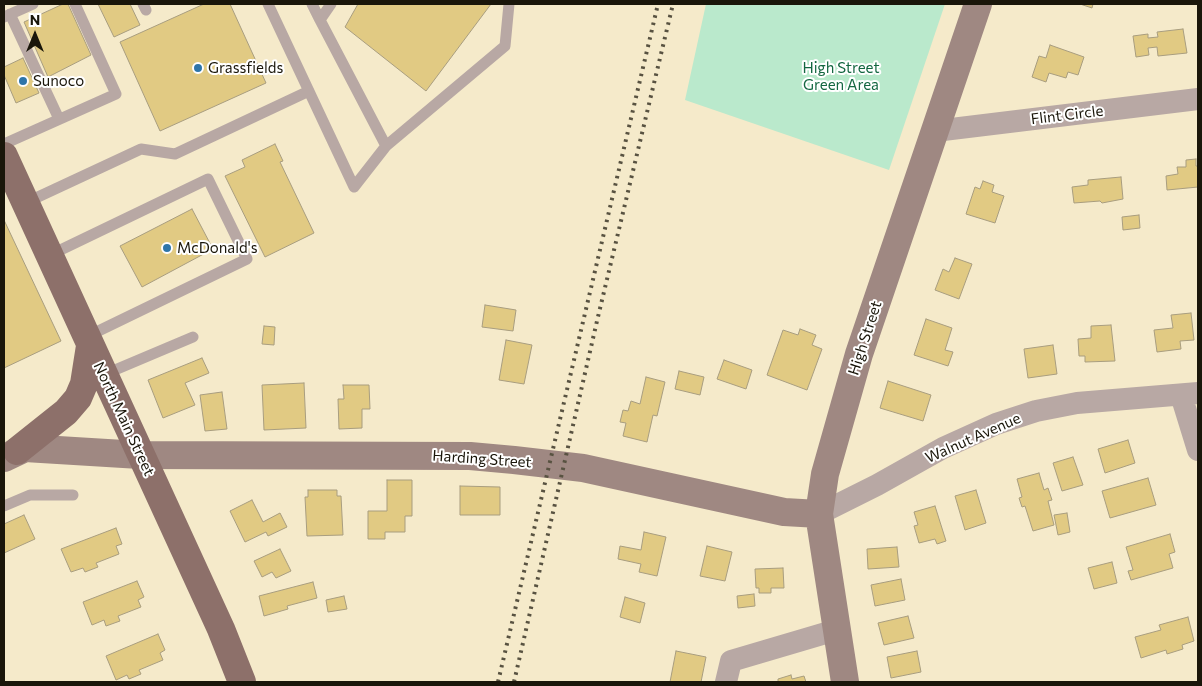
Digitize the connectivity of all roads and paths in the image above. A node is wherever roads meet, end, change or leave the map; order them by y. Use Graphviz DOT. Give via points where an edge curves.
graph roads {
  1 [pos="33,4"];
  2 [pos="75,4"];
  3 [pos="268,4"];
  4 [pos="312,4"];
  5 [pos="331,4"];
  6 [pos="509,4"];
  7 [pos="978,4"];
  8 [pos="7,15"];
  9 [pos="320,20"];
  10 [pos="309,91"];
  11 [pos="1198,99"];
  12 [pos="59,119"];
  13 [pos="935,131"];
  14 [pos="4,144"];
  15 [pos="386,146"];
  16 [pos="4,156"];
  17 [pos="25,203"];
  18 [pos="49,255"];
  19 [pos="193,337"];
  20 [pos="88,342"];
  21 [pos="103,375"];
  22 [pos="1190,394"];
  23 [pos="1198,450"];
  24 [pos="10,454"];
  25 [pos="140,455"];
  26 [pos="73,496"];
  27 [pos="4,506"];
  28 [pos="819,514"];
  29 [pos="836,630"];
  30 [pos="242,682"];
  31 [pos="726,682"];
  32 [pos="845,682"];
  1 -- 8 [label="lane"];
  2 -- 12 [label="lane" via="116,94"];
  3 -- 10 [label="lane"];
  4 -- 9 [label="lane"];
  5 -- 9 [label="lane"];
  6 -- 15 [label="lane" via="505,46"];
  7 -- 13 [label="main road, High Street"];
  8 -- 12 [label="lane"];
  9 -- 15 [label="lane"];
  10 -- 15 [label="lane" via="354,187"];
  10 -- 17 [label="lane" via="175,154 141,149"];
  11 -- 13 [label="street, Flint Circle"];
  12 -- 14 [label="lane"];
  13 -- 28 [label="main road, High Street" via="859,354 824,474"];
  16 -- 17 [label="main road, North Main Street"];
  17 -- 18 [label="main road, North Main Street"];
  18 -- 20 [label="main road, North Main Street"];
  18 -- 20 [label="lane" via="208,179 247,260"];
  19 -- 21 [label="lane"];
  20 -- 21 [label="main road, North Main Street"];
  20 -- 24 [label="main road" via="84,384 78,398 66,412"];
  21 -- 25 [label="main road, North Main Street"];
  22 -- 23 [label="street"];
  22 -- 28 [label="street, Walnut Avenue" via="1077,403 1036,410 943,448"];
  24 -- 25 [label="main road, Harding Street" via="36,448"];
  25 -- 28 [label="main road, Harding Street" via="470,456 583,468 784,512"];
  25 -- 30 [label="main road, North Main Street" via="221,629"];
  26 -- 27 [label="lane" via="30,496"];
  28 -- 29 [label="main road, High Street"];
  29 -- 31 [label="street" via="731,661"];
  29 -- 32 [label="main road, High Street"];
}
